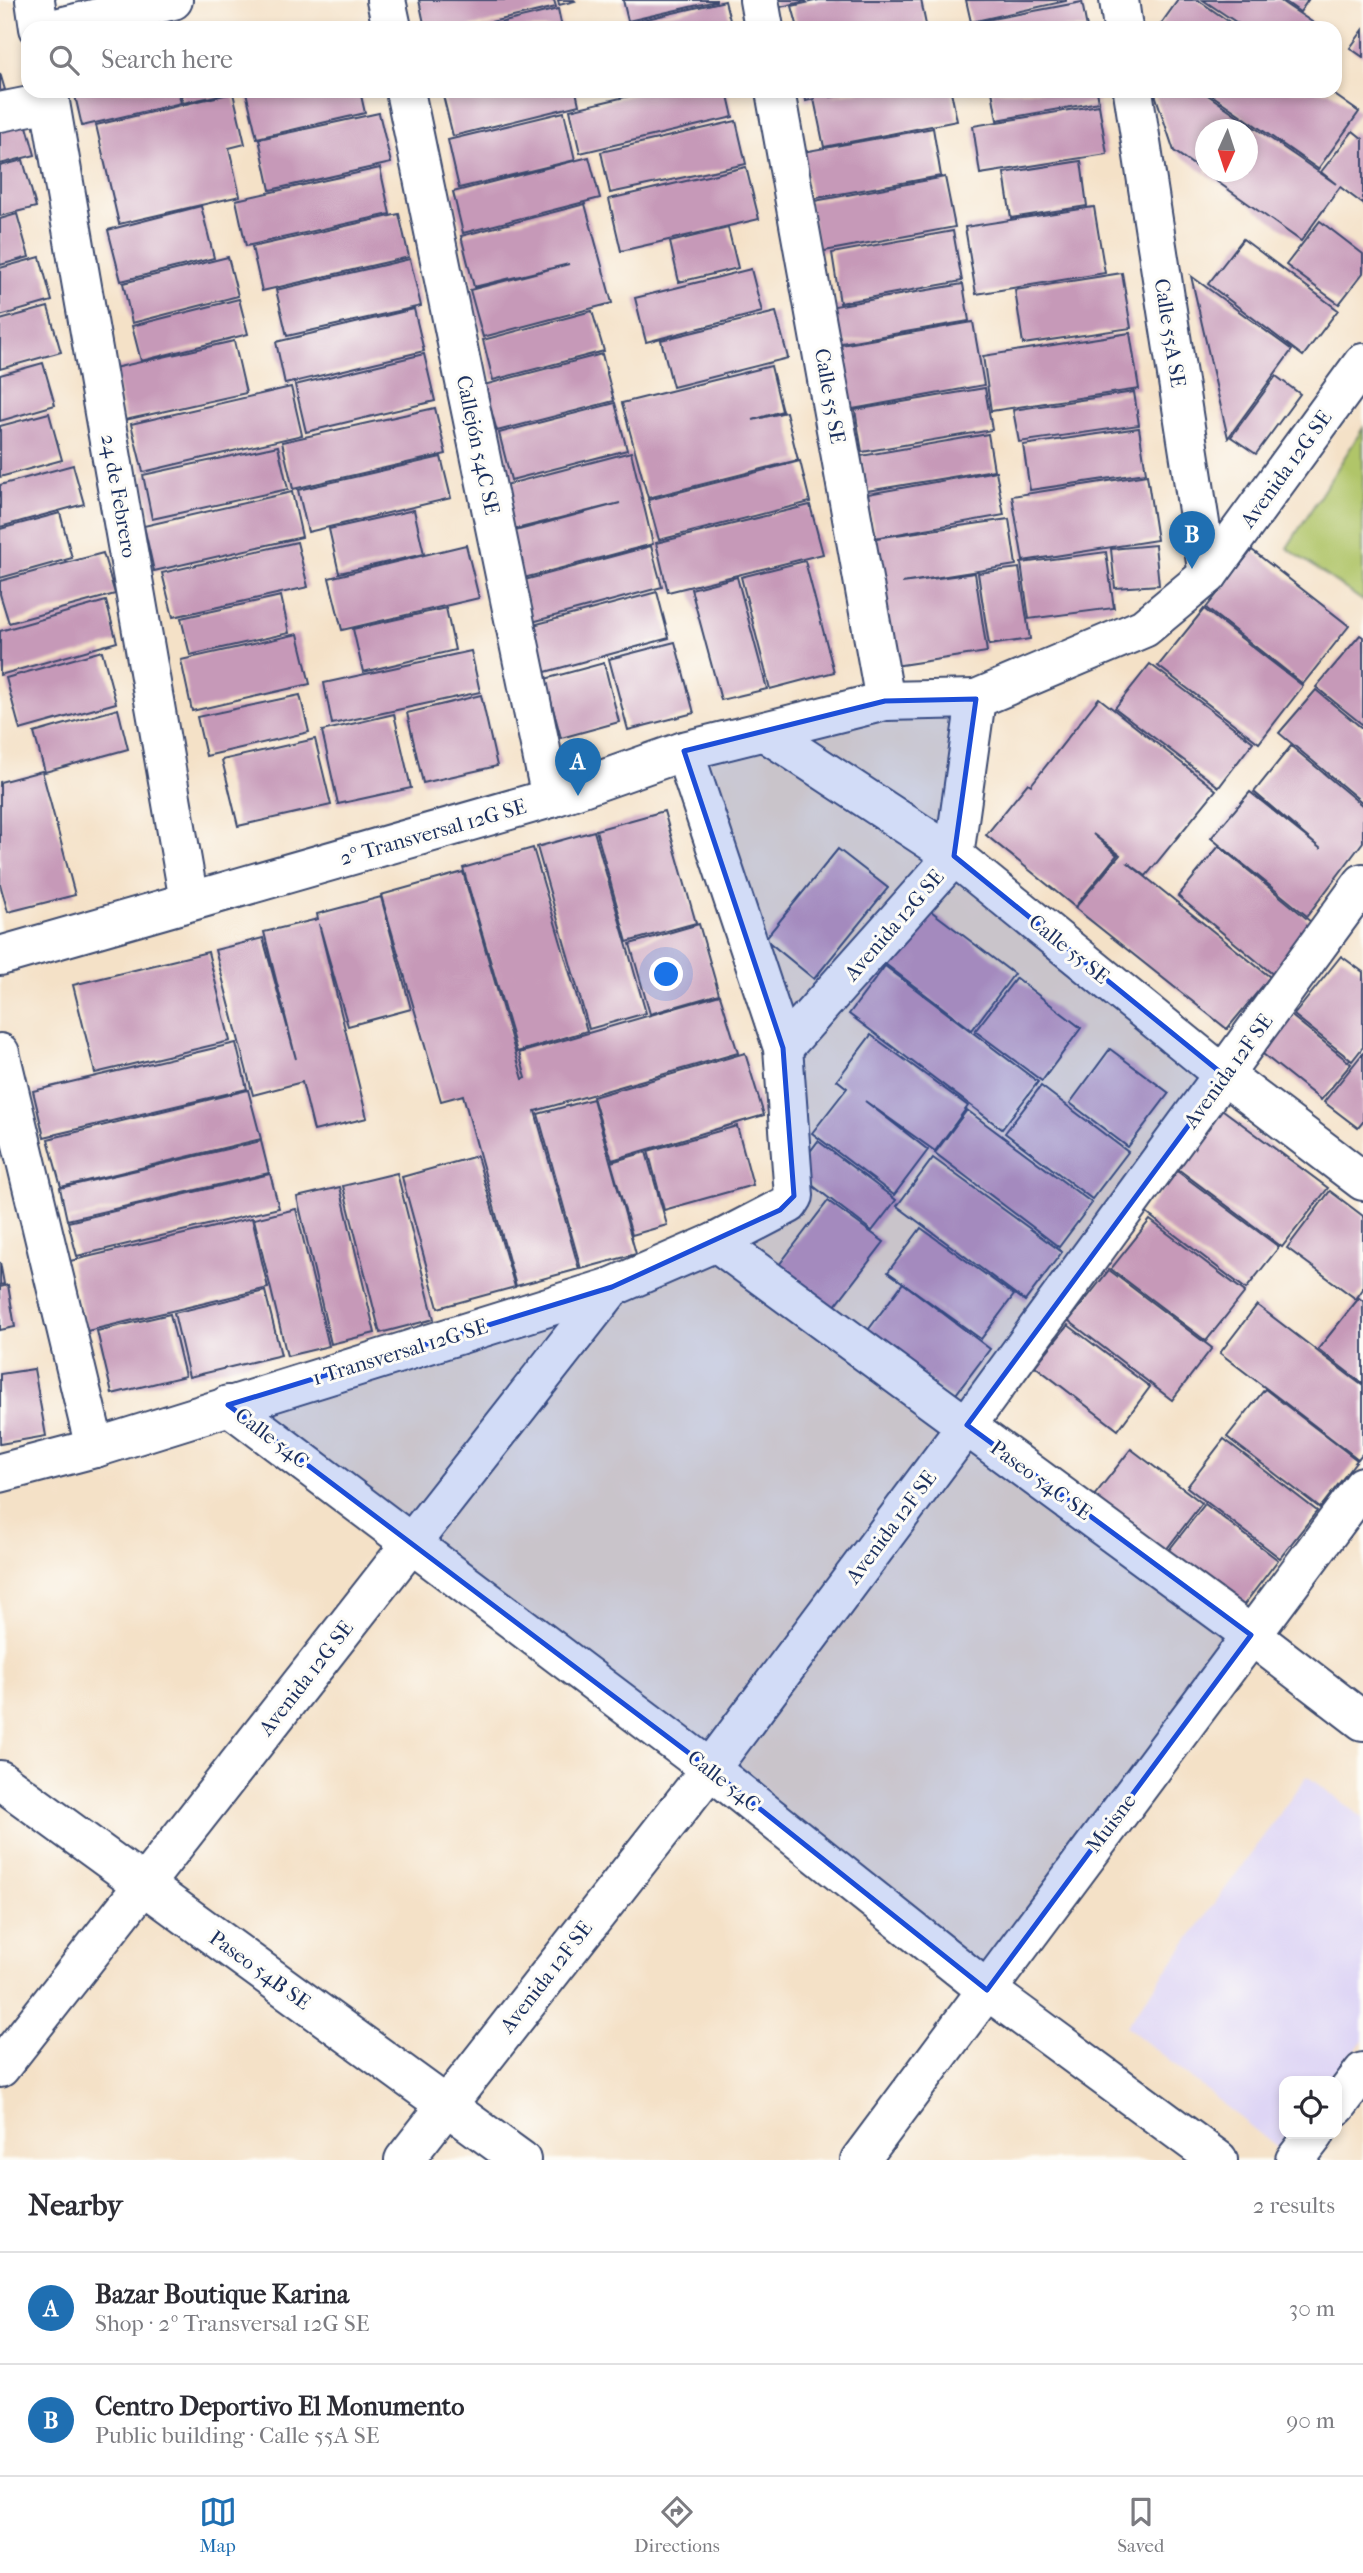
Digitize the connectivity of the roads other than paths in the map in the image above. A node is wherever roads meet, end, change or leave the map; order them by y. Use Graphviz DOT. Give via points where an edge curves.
graph roads {
  1 [pos="35,0"];
  2 [pos="173,0"];
  3 [pos="386,0"];
  4 [pos="759,0"];
  5 [pos="38,21"];
  6 [pos="85,21"];
  7 [pos="390,21"];
  8 [pos="763,21"];
  9 [pos="43,98"];
  10 [pos="49,98"];
  11 [pos="406,98"];
  12 [pos="776,98"];
  13 [pos="1134,98"];
  14 [pos="0,112"];
  15 [pos="1363,363"];
  16 [pos="1208,575"];
  17 [pos="1144,628"];
  18 [pos="976,699"];
  19 [pos="885,701"];
  20 [pos="765,732"];
  21 [pos="684,751"];
  22 [pos="551,798"];
  23 [pos="954,856"];
  24 [pos="1363,883"];
  25 [pos="189,901"];
  26 [pos="0,956"];
  27 [pos="783,1048"];
  28 [pos="0,1053"];
  29 [pos="1225,1076"];
  30 [pos="1363,1181"];
  31 [pos="716,1242"];
  32 [pos="612,1287"];
  33 [pos="228,1405"];
  34 [pos="967,1425"];
  35 [pos="95,1448"];
  36 [pos="0,1473"];
  37 [pos="1363,1486"];
  38 [pos="412,1543"];
  39 [pos="1251,1635"];
  40 [pos="1363,1721"];
  41 [pos="709,1769"];
  42 [pos="0,1780"];
  43 [pos="143,1886"];
  44 [pos="987,1990"];
  45 [pos="0,2068"];
  46 [pos="1363,2072"];
  47 [pos="1342,2099"];
  48 [pos="447,2104"];
  49 [pos="1311,2139"];
  50 [pos="404,2160"];
  51 [pos="520,2160"];
  52 [pos="860,2160"];
  53 [pos="1217,2160"];
  54 [pos="1295,2160"];
  1 -- 5 [label="street"];
  2 -- 6 [label="street"];
  3 -- 7 [label="street"];
  4 -- 8 [label="street"];
  9 -- 14 [label="street"];
  10 -- 25 [label="street, 24 de Febrero"];
  11 -- 22 [label="street, Callejón 54C SE"];
  12 -- 19 [label="street, Calle 55 SE"];
  13 -- 16 [label="street, Calle 55A SE"];
  15 -- 16 [label="street, Avenida 12G SE"];
  16 -- 17 [label="street, Avenida 12G SE"];
  17 -- 18 [label="street, 2º Transversal 12G SE"];
  18 -- 19 [label="street, 2º Transversal 12G SE"];
  18 -- 23 [label="street, Avenida 12G SE"];
  19 -- 20 [label="street, 2º Transversal 12G SE"];
  20 -- 21 [label="street, 2º Transversal 12G SE"];
  20 -- 23 [label="street, Calle 55 SE"];
  21 -- 22 [label="street, 2º Transversal 12G SE"];
  21 -- 27 [label="street"];
  22 -- 25 [label="street, 2º Transversal 12G SE"];
  23 -- 27 [label="street, Avenida 12G SE"];
  23 -- 29 [label="street, Calle 55 SE"];
  24 -- 29 [label="street, Avenida 12F SE"];
  25 -- 26 [label="street, 2º Transversal 12G SE"];
  27 -- 31 [label="street, 1 Transversal 12G SE" via="794,1196 789,1204"];
  28 -- 35 [label="street"];
  29 -- 30 [label="street, Calle 55 SE"];
  29 -- 34 [label="street, Avenida 12F SE"];
  31 -- 32 [label="street, 1 Transversal 12G SE"];
  31 -- 34 [label="street, Paseo 54C SE"];
  32 -- 33 [label="street, 1 Transversal 12G SE"];
  32 -- 38 [label="street, Avenida 12G SE"];
  33 -- 35 [label="street, 1 Transversal 12G SE"];
  33 -- 38 [label="street, Calle 54C"];
  34 -- 39 [label="street, Paseo 54C SE"];
  34 -- 41 [label="street, Avenida 12F SE"];
  35 -- 36 [label="street, 1 Transversal 12G SE"];
  37 -- 39 [label="street, Muisne"];
  38 -- 41 [label="street, Calle 54C"];
  38 -- 43 [label="street, Avenida 12G SE"];
  39 -- 40 [label="street, Paseo 54C SE"];
  39 -- 44 [label="street, Muisne"];
  41 -- 44 [label="street, Calle 54C"];
  41 -- 48 [label="street, Avenida 12F SE"];
  42 -- 43 [label="street, Paseo 54B SE"];
  43 -- 45 [label="street, Avenida 12G SE"];
  43 -- 48 [label="street, Paseo 54B SE"];
  44 -- 52 [label="street, Muisne"];
  44 -- 53 [label="street, Calle 54C"];
  46 -- 47 [label="street"];
  48 -- 50 [label="street, Avenida 12F SE"];
  48 -- 51 [label="street, Paseo 54B SE"];
  49 -- 54 [label="street"];
}
